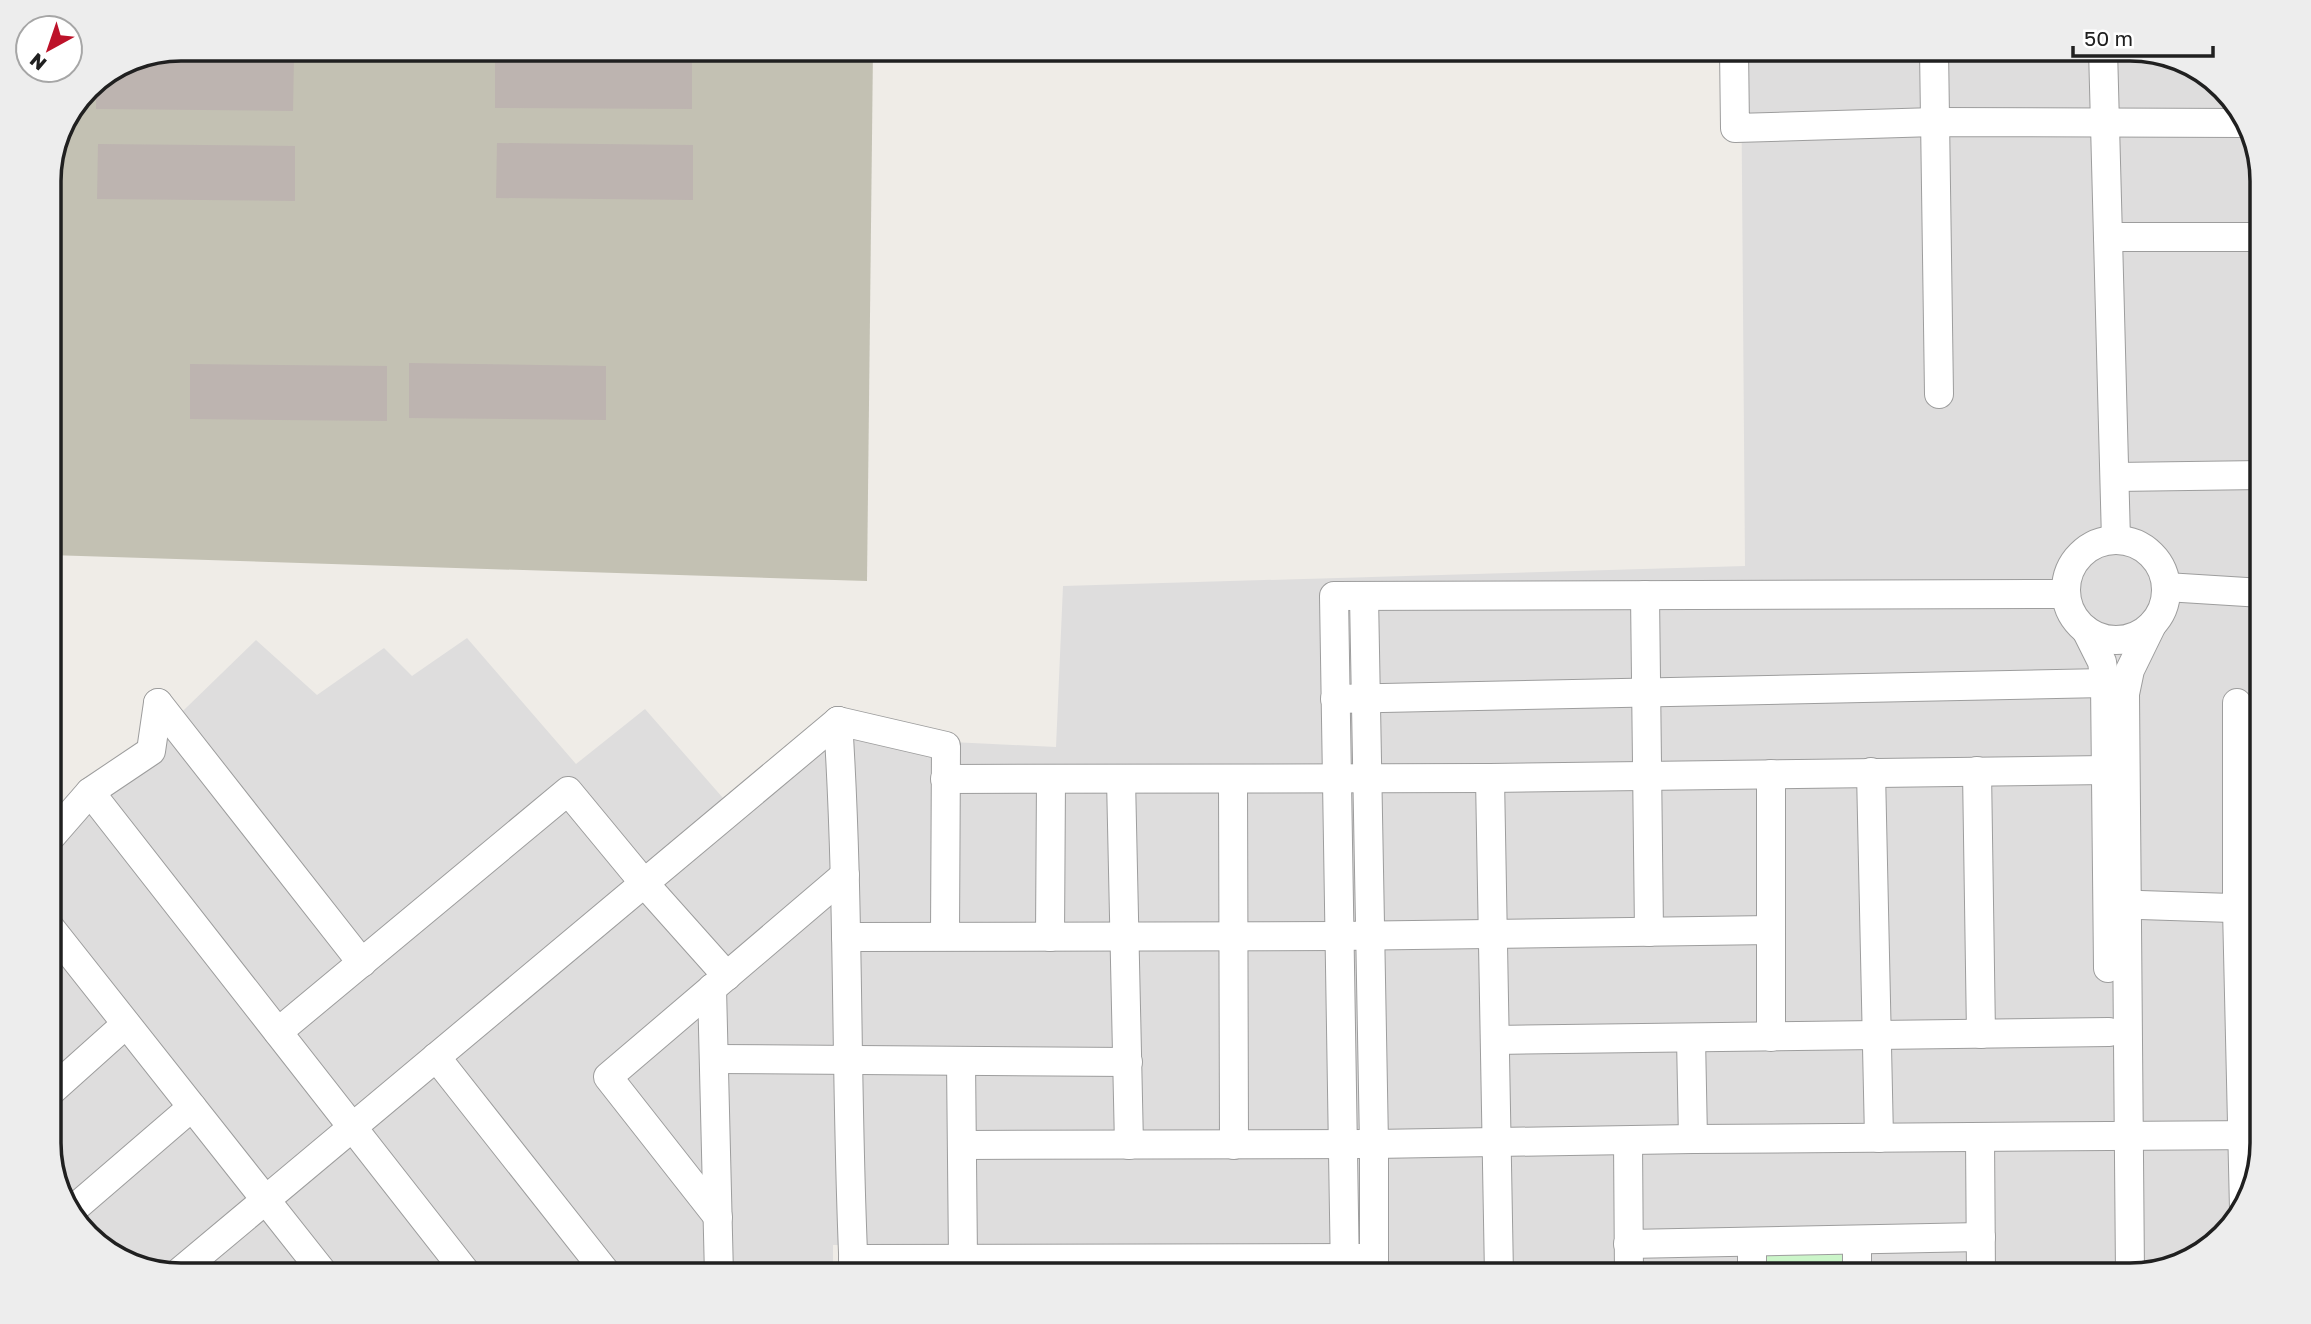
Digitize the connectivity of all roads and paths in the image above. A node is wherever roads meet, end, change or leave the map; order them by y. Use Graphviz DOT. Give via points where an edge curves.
graph roads {
  1 [pos="1734,61"];
  2 [pos="1934,61"];
  3 [pos="2103,61"];
  4 [pos="1935,122"];
  5 [pos="2104,122"];
  6 [pos="2234,123"];
  7 [pos="2108,237"];
  8 [pos="2249,237"];
  9 [pos="1939,394"];
  10 [pos="2249,475"];
  11 [pos="2115,477"];
  12 [pos="2116,540"];
  13 [pos="2166,587"];
  14 [pos="2249,592"];
  15 [pos="2066,594"];
  16 [pos="1645,595"];
  17 [pos="1364,596"];
  18 [pos="2152,625"];
  19 [pos="2086,630"];
  20 [pos="2105,683"];
  21 [pos="1646,692"];
  22 [pos="1365,698"];
  23 [pos="1335,699"];
  24 [pos="2237,704"];
  25 [pos="838,721"];
  26 [pos="2106,770"];
  27 [pos="1977,771"];
  28 [pos="1871,772"];
  29 [pos="1771,774"];
  30 [pos="1647,775"];
  31 [pos="1490,778"];
  32 [pos="945,779"];
  33 [pos="1051,779"];
  34 [pos="1121,779"];
  35 [pos="1336,779"];
  36 [pos="1369,779"];
  37 [pos="1233,780"];
  38 [pos="90,792"];
  39 [pos="62,824"];
  40 [pos="845,875"];
  41 [pos="644,883"];
  42 [pos="2117,904"];
  43 [pos="2250,905"];
  44 [pos="2250,909"];
  45 [pos="1771,930"];
  46 [pos="1649,932"];
  47 [pos="1493,934"];
  48 [pos="944,936"];
  49 [pos="1051,936"];
  50 [pos="1124,936"];
  51 [pos="1234,936"];
  52 [pos="1338,936"];
  53 [pos="1369,936"];
  54 [pos="846,937"];
  55 [pos="62,943"];
  56 [pos="362,963"];
  57 [pos="719,982"];
  58 [pos="126,1024"];
  59 [pos="278,1032"];
  60 [pos="2109,1032"];
  61 [pos="1981,1034"];
  62 [pos="1877,1035"];
  63 [pos="1771,1037"];
  64 [pos="1691,1038"];
  65 [pos="1494,1040"];
  66 [pos="436,1057"];
  67 [pos="714,1059"];
  68 [pos="847,1060"];
  69 [pos="961,1061"];
  70 [pos="1128,1062"];
  71 [pos="62,1081"];
  72 [pos="192,1107"];
  73 [pos="353,1127"];
  74 [pos="2250,1135"];
  75 [pos="2119,1136"];
  76 [pos="1980,1137"];
  77 [pos="1879,1138"];
  78 [pos="1693,1139"];
  79 [pos="1628,1141"];
  80 [pos="1496,1143"];
  81 [pos="1342,1144"];
  82 [pos="1374,1144"];
  83 [pos="962,1145"];
  84 [pos="1129,1145"];
  85 [pos="1234,1145"];
  86 [pos="265,1200"];
  87 [pos="78,1205"];
  88 [pos="718,1217"];
  89 [pos="1981,1237"];
  90 [pos="1857,1240"];
  91 [pos="1752,1242"];
  92 [pos="1628,1244"];
  93 [pos="963,1259"];
  94 [pos="190,1263"];
  95 [pos="315,1263"];
  96 [pos="459,1263"];
  97 [pos="599,1263"];
  98 [pos="719,1263"];
  99 [pos="854,1263"];
  100 [pos="908,1263"];
  101 [pos="1181,1263"];
  102 [pos="1344,1263"];
  103 [pos="1374,1263"];
  104 [pos="1499,1263"];
  105 [pos="1629,1263"];
  106 [pos="1752,1263"];
  107 [pos="1857,1263"];
  108 [pos="1981,1263"];
  109 [pos="2113,1263"];
  110 [pos="2129,1263"];
  1 -- 4 [label="street" via="1735,128"];
  2 -- 4 [label="street"];
  3 -- 5 [label="street"];
  4 -- 5 [label="street"];
  4 -- 9 [label="street"];
  5 -- 6 [label="street"];
  5 -- 7 [label="street"];
  7 -- 8 [label="street"];
  7 -- 11 [label="street"];
  10 -- 11 [label="street"];
  11 -- 12 [label="street"];
  12 -- 13 [label="street" via="2135,544 2155,558"];
  12 -- 15 [label="street" via="2100,542 2080,555 2067,576"];
  13 -- 14 [label="street"];
  13 -- 18 [label="street" via="2164,604"];
  15 -- 16 [label="street"];
  15 -- 19 [label="street" via="2070,611"];
  16 -- 17 [label="street"];
  16 -- 21 [label="street"];
  17 -- 22 [label="street"];
  17 -- 23 [label="street" via="1334,596"];
  18 -- 19 [label="street" via="2120,640"];
  18 -- 42 [label="street" via="2130,670 2125,694"];
  19 -- 20 [label="street" via="2102,662"];
  20 -- 21 [label="street"];
  20 -- 26 [label="street"];
  21 -- 22 [label="street"];
  21 -- 30 [label="street"];
  22 -- 23 [label="street"];
  22 -- 36 [label="street"];
  23 -- 35 [label="street"];
  24 -- 43 [label="street"];
  25 -- 32 [label="street" via="946,746"];
  25 -- 40 [label="street"];
  25 -- 41 [label="street"];
  26 -- 27 [label="street"];
  26 -- 42 [label="street"];
  27 -- 28 [label="street"];
  27 -- 61 [label="street"];
  28 -- 29 [label="street"];
  28 -- 62 [label="street"];
  29 -- 30 [label="street"];
  29 -- 45 [label="street"];
  30 -- 31 [label="street"];
  30 -- 46 [label="street"];
  31 -- 36 [label="street"];
  31 -- 47 [label="street"];
  32 -- 33 [label="street"];
  32 -- 48 [label="street"];
  33 -- 34 [label="street"];
  33 -- 49 [label="street"];
  34 -- 37 [label="street"];
  34 -- 50 [label="street"];
  35 -- 36 [label="street"];
  35 -- 37 [label="street"];
  35 -- 52 [label="street"];
  36 -- 53 [label="street"];
  37 -- 51 [label="street"];
  38 -- 39 [label="street"];
  38 -- 56 [label="street" via="151,751 158,704"];
  38 -- 59 [label="street"];
  40 -- 54 [label="street"];
  40 -- 57 [label="street"];
  41 -- 56 [label="street" via="568,791"];
  41 -- 57 [label="street"];
  41 -- 66 [label="street"];
  42 -- 44 [label="street"];
  42 -- 60 [label="street"];
  42 -- 75 [label="street"];
  45 -- 46 [label="street"];
  45 -- 63 [label="street"];
  46 -- 47 [label="street"];
  47 -- 53 [label="street"];
  47 -- 65 [label="street"];
  48 -- 49 [label="street"];
  48 -- 54 [label="street"];
  49 -- 50 [label="street"];
  50 -- 51 [label="street"];
  50 -- 70 [label="street"];
  51 -- 52 [label="street"];
  51 -- 85 [label="street"];
  52 -- 53 [label="street"];
  52 -- 81 [label="street"];
  53 -- 82 [label="street"];
  54 -- 68 [label="street"];
  55 -- 58 [label="street"];
  56 -- 59 [label="street"];
  57 -- 67 [label="street"];
  57 -- 88 [label="street" via="608,1077"];
  58 -- 71 [label="street"];
  58 -- 72 [label="street"];
  59 -- 73 [label="street"];
  60 -- 61 [label="street"];
  60 -- 75 [label="street"];
  61 -- 62 [label="street"];
  62 -- 63 [label="street"];
  62 -- 77 [label="street"];
  63 -- 64 [label="street"];
  64 -- 65 [label="street"];
  64 -- 78 [label="street"];
  65 -- 80 [label="street"];
  66 -- 73 [label="street"];
  66 -- 97 [label="street"];
  67 -- 68 [label="street"];
  67 -- 88 [label="street"];
  68 -- 69 [label="street"];
  68 -- 99 [label="street"];
  69 -- 70 [label="street"];
  69 -- 83 [label="street"];
  70 -- 84 [label="street"];
  72 -- 86 [label="street"];
  72 -- 87 [label="street"];
  73 -- 86 [label="street"];
  73 -- 96 [label="street"];
  74 -- 75 [label="street"];
  75 -- 76 [label="street"];
  75 -- 109 [label="street"];
  75 -- 110 [label="street"];
  76 -- 77 [label="street"];
  76 -- 89 [label="street"];
  77 -- 78 [label="street"];
  78 -- 79 [label="street"];
  79 -- 80 [label="street"];
  79 -- 92 [label="street"];
  80 -- 82 [label="street"];
  80 -- 104 [label="street"];
  81 -- 82 [label="street"];
  81 -- 85 [label="street"];
  81 -- 102 [label="street"];
  82 -- 103 [label="street"];
  83 -- 84 [label="street"];
  83 -- 93 [label="street"];
  84 -- 85 [label="street"];
  86 -- 94 [label="street"];
  86 -- 95 [label="street"];
  88 -- 98 [label="street"];
  89 -- 90 [label="street"];
  89 -- 108 [label="street"];
  90 -- 91 [label="street"];
  90 -- 107 [label="street"];
  91 -- 92 [label="street"];
  91 -- 106 [label="street"];
  92 -- 105 [label="street"];
  93 -- 100 [label="street"];
  93 -- 101 [label="street"];
}
